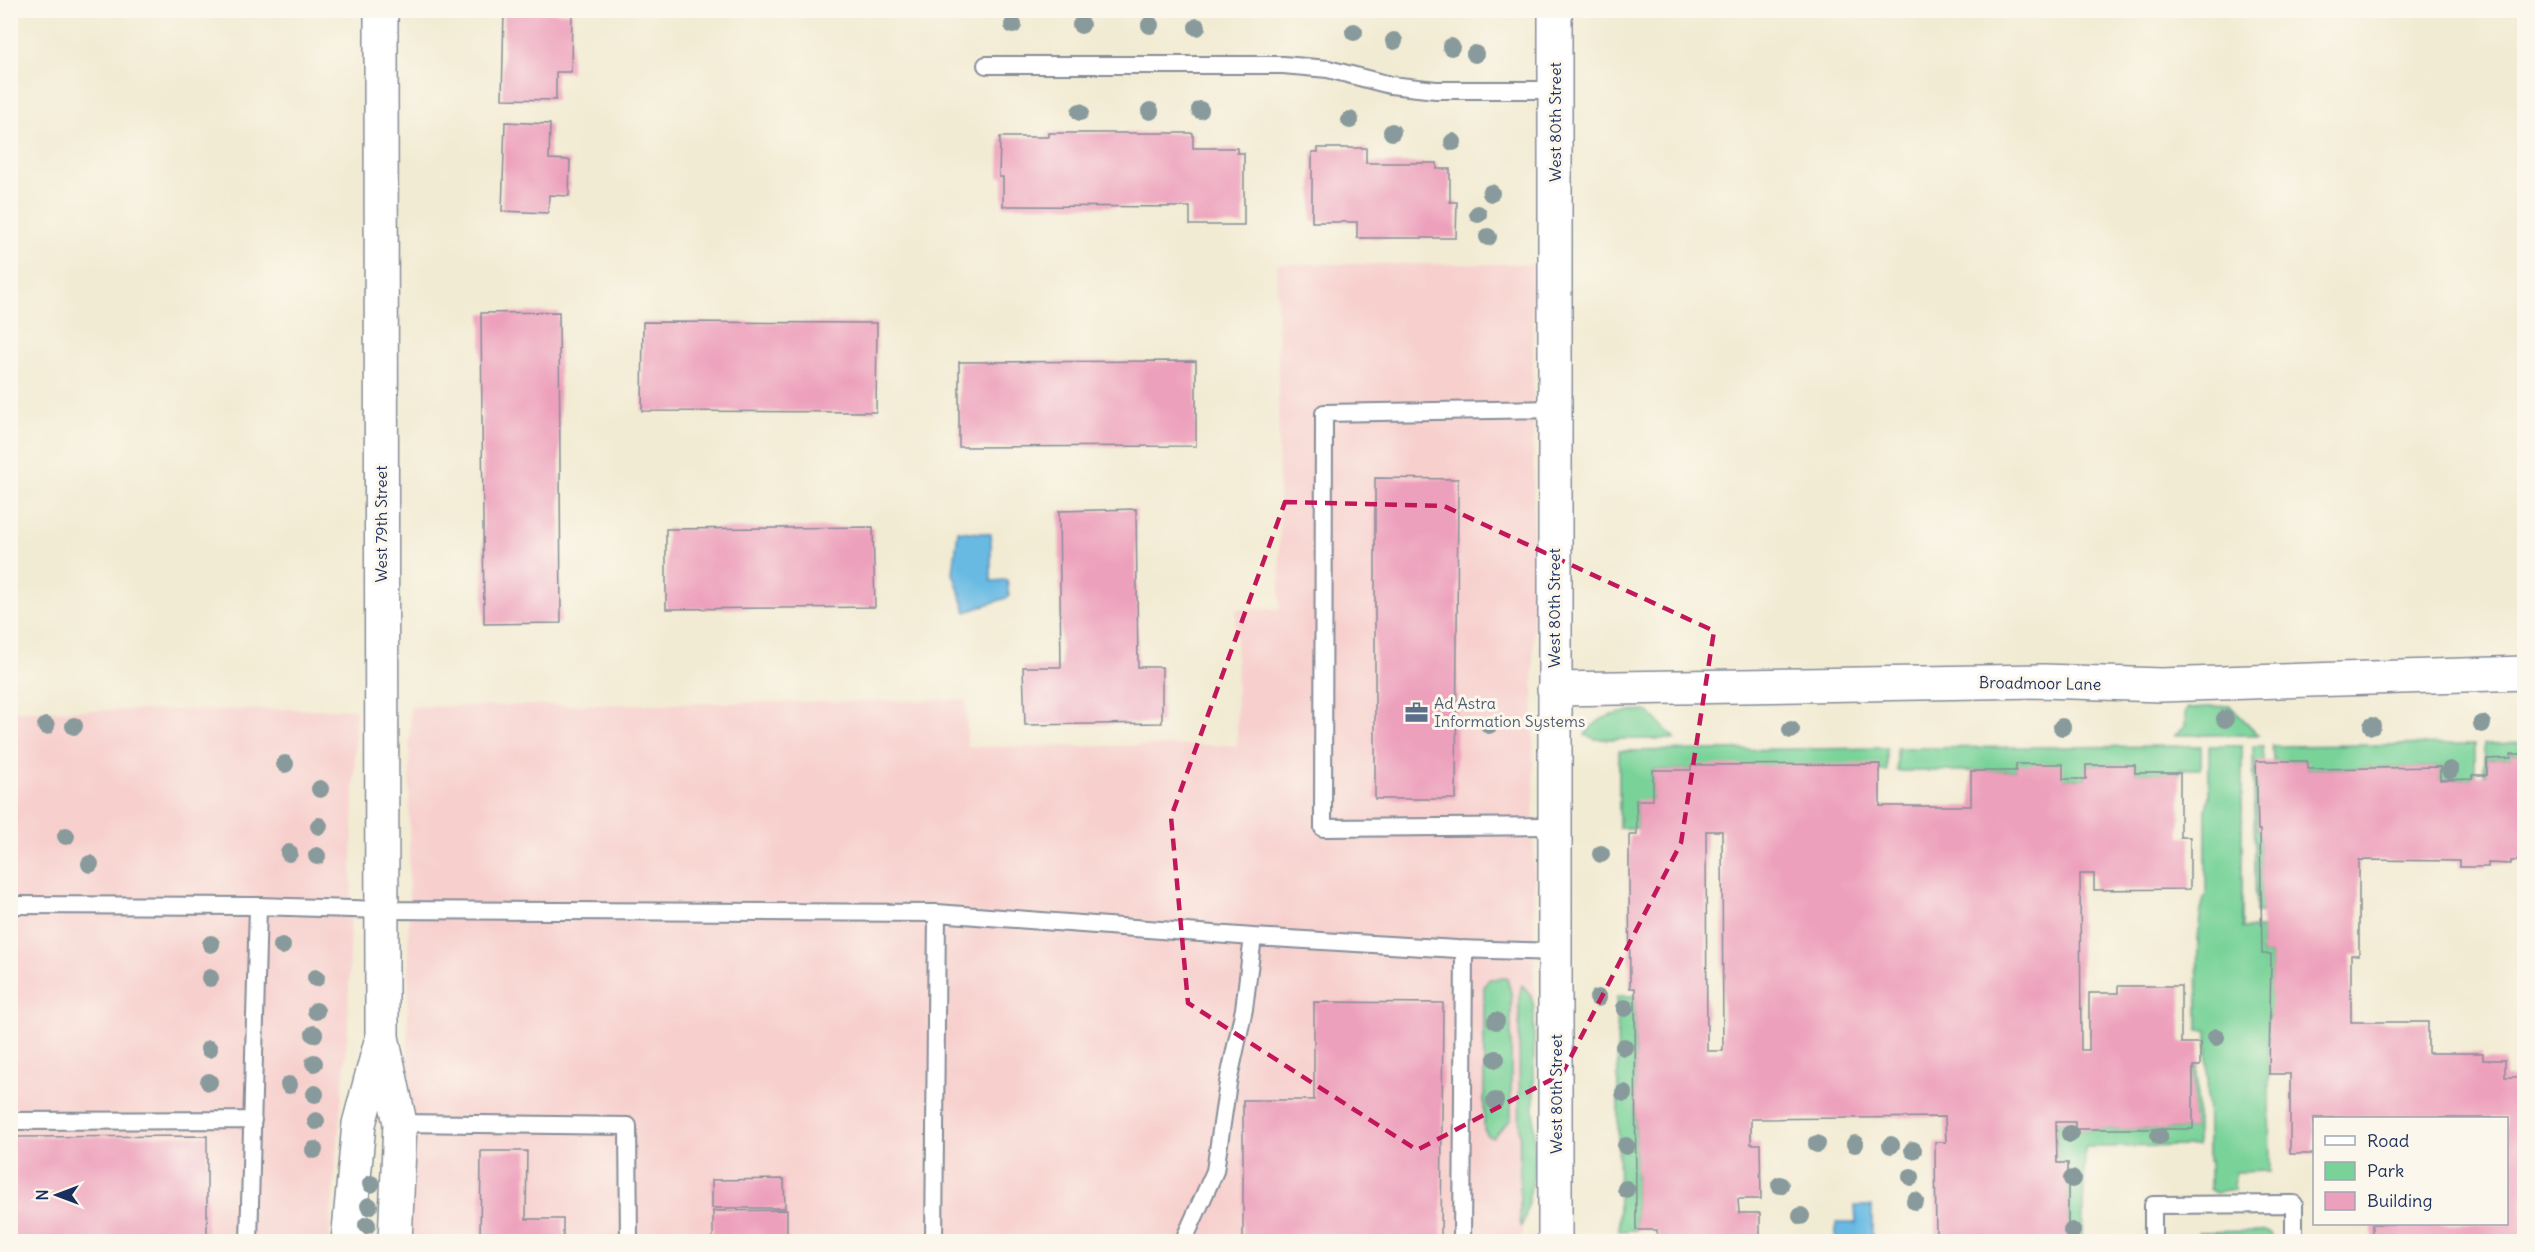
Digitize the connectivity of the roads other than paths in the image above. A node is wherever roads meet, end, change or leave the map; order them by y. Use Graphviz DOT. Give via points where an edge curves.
graph roads {
  1 [pos="381,10"];
  2 [pos="1555,10"];
  3 [pos="986,65"];
  4 [pos="1555,90"];
  5 [pos="1554,409"];
  6 [pos="2524,673"];
  7 [pos="1554,689"];
  8 [pos="1555,826"];
  9 [pos="10,905"];
  10 [pos="258,906"];
  11 [pos="382,910"];
  12 [pos="937,913"];
  13 [pos="1252,937"];
  14 [pos="1464,950"];
  15 [pos="1556,952"];
  16 [pos="382,1037"];
  17 [pos="252,1120"];
  18 [pos="10,1121"];
  19 [pos="400,1123"];
  20 [pos="249,1242"];
  21 [pos="348,1242"];
  22 [pos="395,1242"];
  23 [pos="629,1242"];
  24 [pos="934,1242"];
  25 [pos="1182,1242"];
  26 [pos="1462,1242"];
  27 [pos="1555,1242"];
  28 [pos="2153,1242"];
  29 [pos="2294,1242"];
  1 -- 11 [label="street, West 79th Street"];
  2 -- 4 [label="street, West 80th Street"];
  3 -- 4 [label="lane" via="1283,65 1328,69 1390,85 1436,90"];
  4 -- 5 [label="street, West 80th Street"];
  5 -- 7 [label="street, West 80th Street"];
  5 -- 8 [label="lane" via="1324,413 1323,828"];
  6 -- 7 [label="street, Broadmoor Lane" via="2161,685 2043,681"];
  7 -- 8 [label="street, West 80th Street"];
  8 -- 15 [label="street, West 80th Street"];
  9 -- 10 [label="lane"];
  10 -- 11 [label="lane"];
  10 -- 17 [label="lane"];
  11 -- 12 [label="lane"];
  11 -- 16 [label="street, West 79th Street"];
  12 -- 13 [label="lane"];
  12 -- 24 [label="lane"];
  13 -- 14 [label="lane"];
  13 -- 25 [label="lane" via="1244,1009 1215,1172"];
  14 -- 15 [label="lane"];
  14 -- 26 [label="lane"];
  15 -- 27 [label="street, West 80th Street"];
  16 -- 19 [label="street, West 79th Street"];
  16 -- 21 [label="street, West 79th Street" via="359,1124"];
  17 -- 18 [label="lane"];
  17 -- 20 [label="lane"];
  19 -- 22 [label="street, West 79th Street"];
  19 -- 23 [label="lane" via="628,1126"];
  28 -- 29 [label="lane" via="2153,1205 2294,1204"];
}
